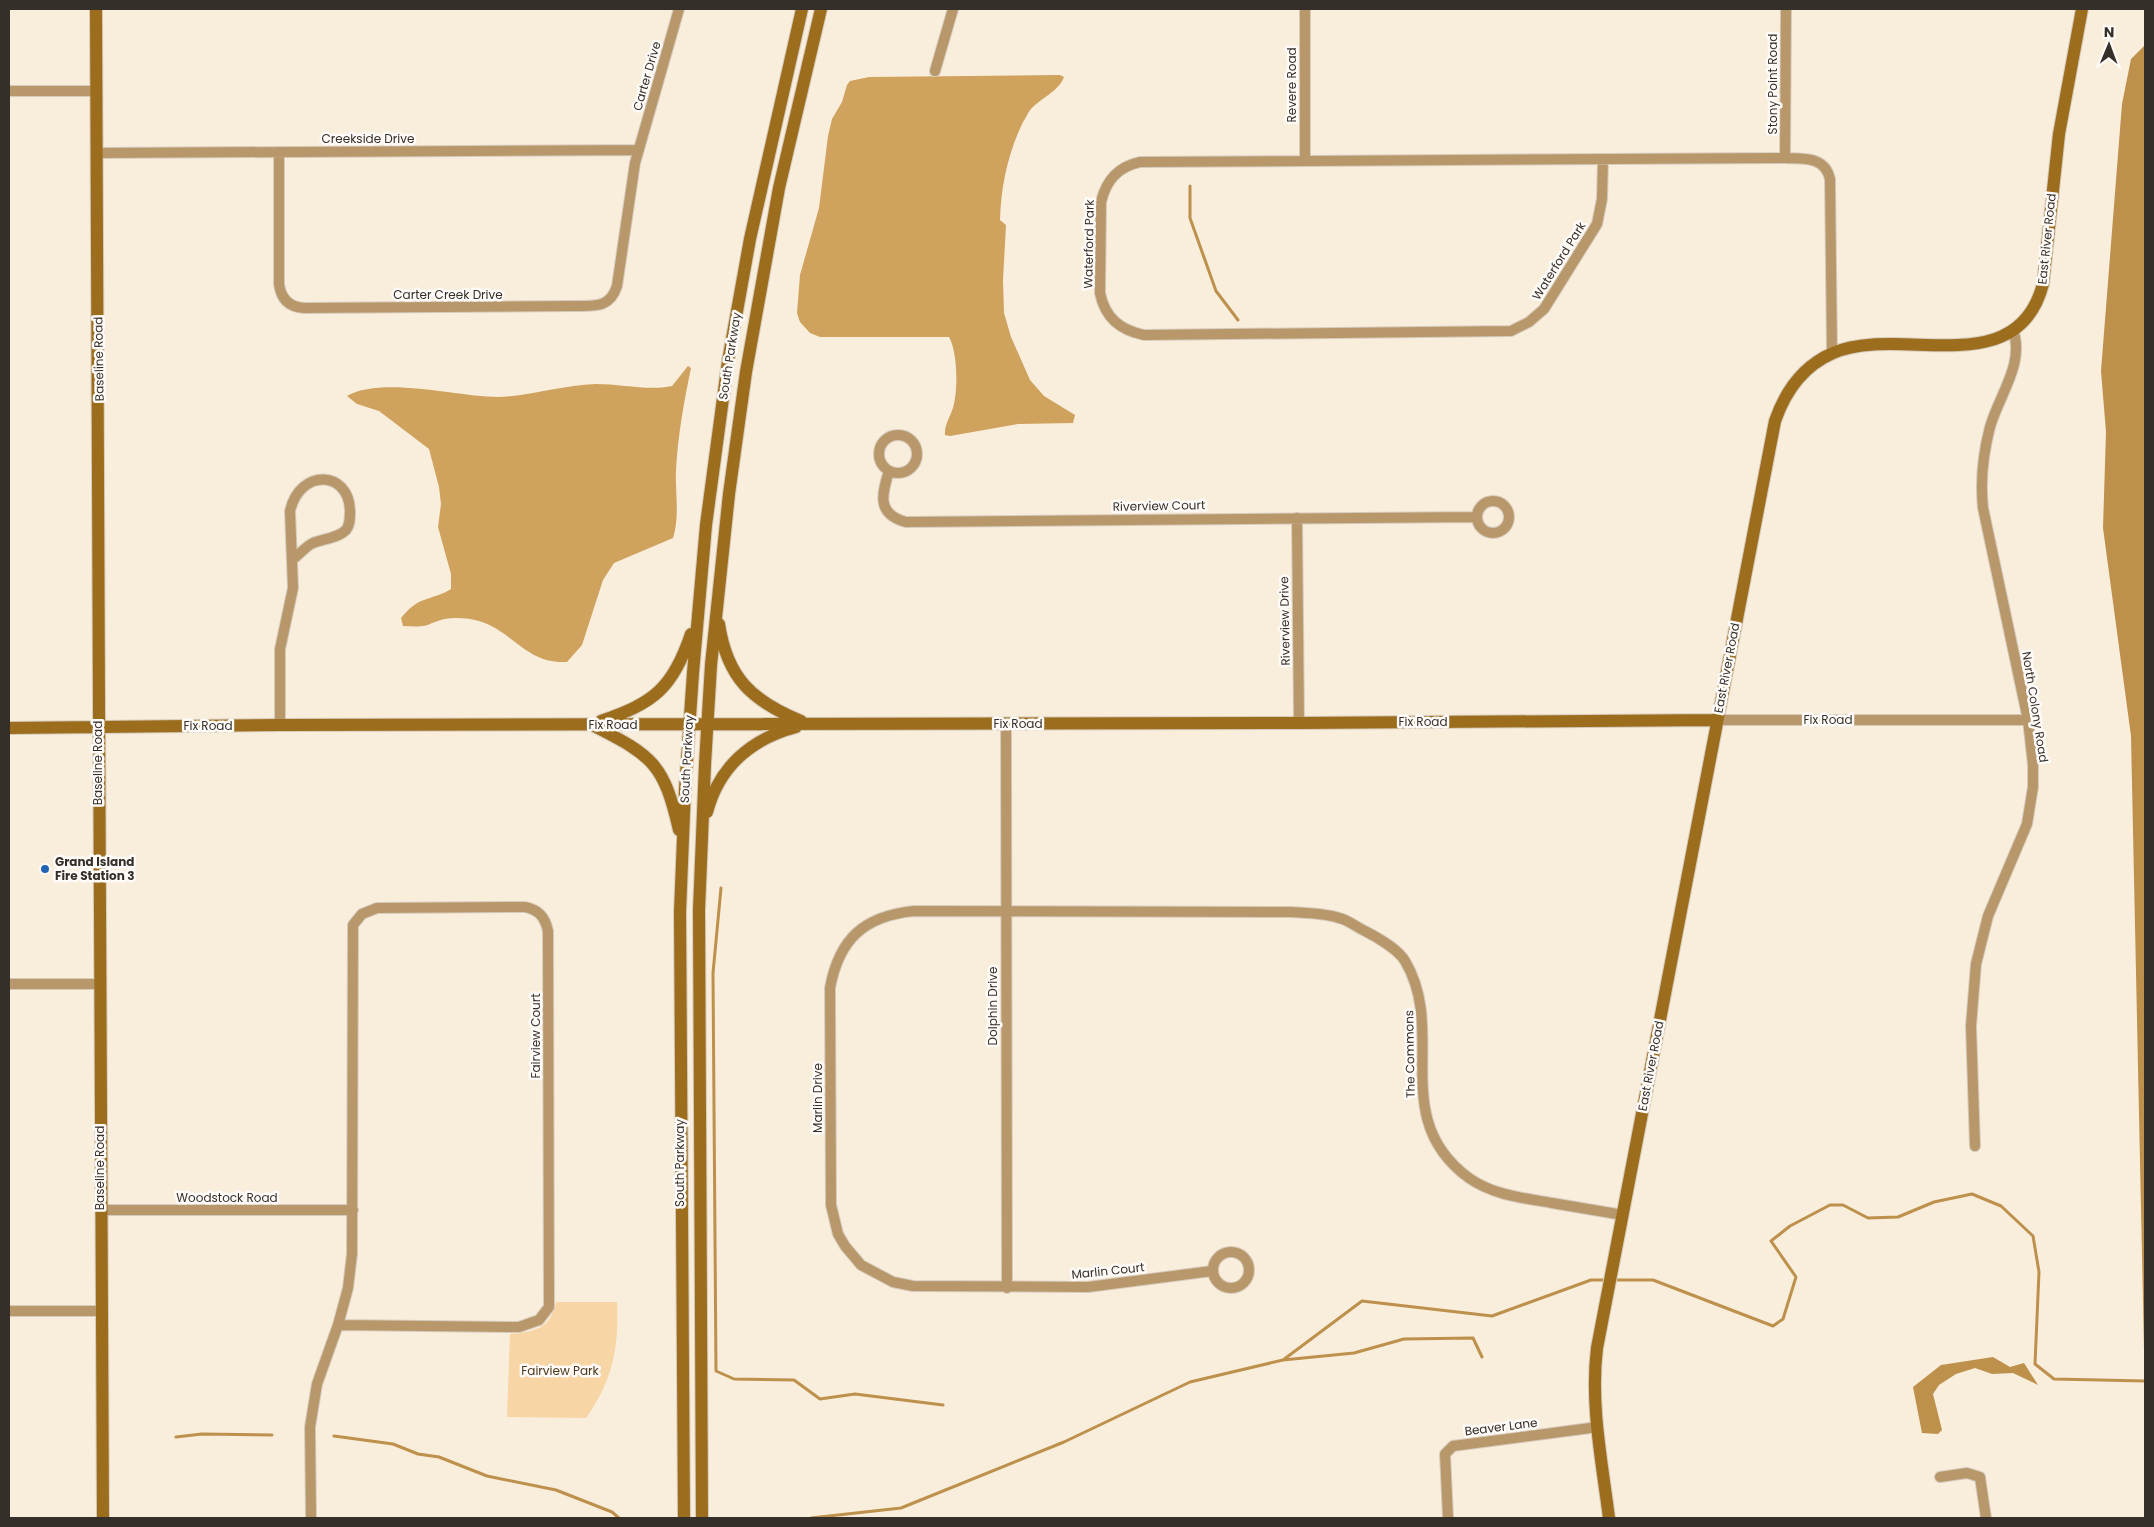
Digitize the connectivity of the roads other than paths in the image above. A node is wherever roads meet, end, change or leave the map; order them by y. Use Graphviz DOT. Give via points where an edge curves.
graph roads {
  1 [pos="96,9"];
  2 [pos="679,9"];
  3 [pos="802,9"];
  4 [pos="821,9"];
  5 [pos="953,9"];
  6 [pos="1305,9"];
  7 [pos="1786,9"];
  8 [pos="2082,9"];
  9 [pos="935,71"];
  10 [pos="96,91"];
  11 [pos="9,92"];
  12 [pos="639,150"];
  13 [pos="279,152"];
  14 [pos="97,153"];
  15 [pos="1785,158"];
  16 [pos="1603,160"];
  17 [pos="1305,161"];
  18 [pos="2012,330"];
  19 [pos="1832,354"];
  20 [pos="889,471"];
  21 [pos="1477,517"];
  22 [pos="1297,518"];
  23 [pos="292,560"];
  24 [pos="717,604"];
  25 [pos="697,619"];
  26 [pos="1717,720"];
  27 [pos="2028,720"];
  28 [pos="808,723"];
  29 [pos="1299,723"];
  30 [pos="707,724"];
  31 [pos="1006,724"];
  32 [pos="592,725"];
  33 [pos="689,725"];
  34 [pos="280,726"];
  35 [pos="98,727"];
  36 [pos="9,728"];
  37 [pos="682,845"];
  38 [pos="700,850"];
  39 [pos="1006,910"];
  40 [pos="9,984"];
  41 [pos="99,984"];
  42 [pos="1975,1146"];
  43 [pos="100,1210"];
  44 [pos="353,1210"];
  45 [pos="1623,1215"];
  46 [pos="1212,1270"];
  47 [pos="1007,1288"];
  48 [pos="101,1311"];
  49 [pos="9,1312"];
  50 [pos="338,1326"];
  51 [pos="1598,1427"];
  52 [pos="1940,1477"];
  53 [pos="102,1518"];
  54 [pos="311,1518"];
  55 [pos="684,1518"];
  56 [pos="702,1518"];
  57 [pos="1448,1518"];
  58 [pos="1609,1518"];
  59 [pos="1986,1518"];
  1 -- 10 [label="main road, Baseline Road"];
  2 -- 12 [label="street, Carter Drive"];
  3 -- 25 [label="main road, South Parkway" via="750,239 728,361"];
  4 -- 24 [label="main road, South Parkway" via="767,249 729,494"];
  5 -- 9 [label="street"];
  6 -- 17 [label="street, Revere Road"];
  7 -- 15 [label="street, Stony Point Road"];
  8 -- 18 [label="main road, East River Road" via="2059,134 2043,284 2030,316"];
  10 -- 11 [label="street"];
  10 -- 14 [label="main road, Baseline Road"];
  12 -- 13 [label="street, Creekside Drive"];
  12 -- 13 [label="street, Carter Creek Drive" via="632,177 617,286 611,298 602,304 313,308 292,306 283,298 280,289"];
  13 -- 14 [label="street, Creekside Drive"];
  14 -- 35 [label="main road, Baseline Road"];
  15 -- 16 [label="street, Waterford Park"];
  15 -- 19 [label="street, Waterford Park" via="1818,161 1829,173"];
  16 -- 17 [label="street, Waterford Park"];
  16 -- 17 [label="street, Waterford Park" via="1602,199 1597,224 1544,309 1511,331 1144,335 1130,332 1114,322 1100,293 1101,202 1114,174 1140,162"];
  18 -- 19 [label="main road, East River Road" via="1993,340 1975,344 1860,346"];
  18 -- 27 [label="street, North Colony Road" via="2016,356 1991,424 1981,487"];
  19 -- 26 [label="main road, East River Road" via="1811,367 1794,384 1775,421"];
  20 -- 22 [label="street, Riverview Court" via="882,493 886,510 906,522"];
  21 -- 22 [label="street, Riverview Court"];
  22 -- 29 [label="street, Riverview Drive"];
  23 -- 23 [label="street" via="312,544 346,530 350,524 350,504 336,483 313,481 305,484 295,495 290,511"];
  23 -- 34 [label="street" via="293,588 280,649"];
  24 -- 28 [label="main road" via="726,655 740,681 765,704"];
  24 -- 30 [label="main road, South Parkway"];
  25 -- 32 [label="main road" via="678,668 659,692 626,712"];
  25 -- 33 [label="main road, South Parkway"];
  26 -- 27 [label="street, Fix Road"];
  26 -- 29 [label="main road, Fix Road"];
  26 -- 45 [label="main road, East River Road"];
  27 -- 42 [label="street, North Colony Road" via="2033,766 2031,806 2027,824 1988,916 1976,964 1971,1026"];
  28 -- 30 [label="main road, Fix Road"];
  28 -- 31 [label="main road, Fix Road"];
  28 -- 38 [label="main road" via="756,743 734,760 711,798"];
  29 -- 31 [label="main road, Fix Road"];
  30 -- 33 [label="main road, Fix Road"];
  30 -- 38 [label="main road, South Parkway"];
  31 -- 39 [label="street, Dolphin Drive"];
  32 -- 33 [label="main road, Fix Road"];
  32 -- 34 [label="main road, Fix Road"];
  32 -- 37 [label="main road" via="638,750 658,769 672,801"];
  33 -- 37 [label="main road, South Parkway"];
  34 -- 35 [label="main road, Fix Road"];
  35 -- 36 [label="main road, Fix Road"];
  35 -- 41 [label="main road, Baseline Road"];
  37 -- 55 [label="main road, South Parkway" via="680,1131"];
  38 -- 56 [label="main road, South Parkway"];
  39 -- 45 [label="street, The Commons" via="1290,912 1339,918 1380,939 1405,960 1421,1003 1421,1079 1425,1113 1436,1142 1448,1158 1470,1179 1503,1194"];
  39 -- 47 [label="street, Dolphin Drive"];
  39 -- 47 [label="street, Marlin Drive" via="896,913 865,926 843,948 830,988 830,1155 834,1220 845,1246 861,1265 886,1279 913,1286"];
  40 -- 41 [label="street"];
  41 -- 43 [label="main road, Baseline Road"];
  43 -- 44 [label="street, Woodstock Road"];
  43 -- 48 [label="main road, Baseline Road"];
  44 -- 50 [label="street, Fairview Court" via="348,1288"];
  44 -- 50 [label="street, Fairview Court" via="353,925 356,919 368,911 386,907 525,908 537,911 548,931 548,1307 539,1320 519,1327"];
  45 -- 51 [label="main road, East River Road" via="1595,1367"];
  46 -- 47 [label="street, Marlin Court" via="1088,1287"];
  48 -- 49 [label="street"];
  48 -- 53 [label="main road, Baseline Road"];
  50 -- 54 [label="street" via="317,1384 311,1419"];
  51 -- 57 [label="street, Beaver Lane" via="1453,1446 1445,1454"];
  51 -- 58 [label="main road, East River Road"];
  52 -- 59 [label="street" via="1967,1473 1980,1477"];
}
